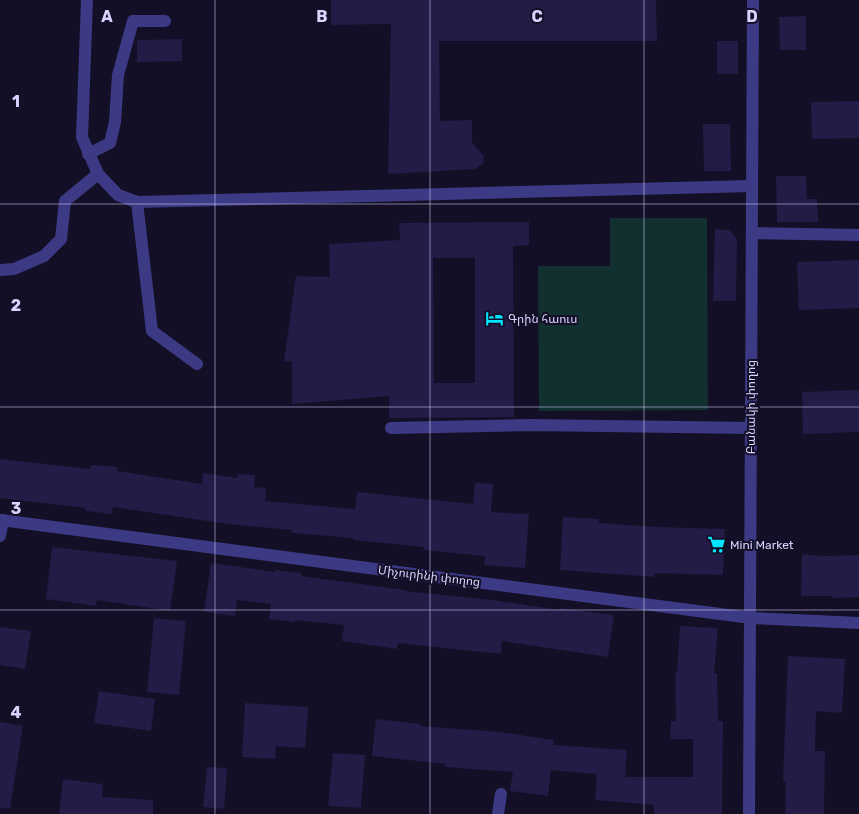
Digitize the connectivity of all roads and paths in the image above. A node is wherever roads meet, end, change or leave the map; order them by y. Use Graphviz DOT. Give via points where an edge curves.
graph roads {
  1 [pos="88,0"];
  2 [pos="753,0"];
  3 [pos="165,21"];
  4 [pos="88,154"];
  5 [pos="98,174"];
  6 [pos="752,186"];
  7 [pos="137,202"];
  8 [pos="752,233"];
  9 [pos="859,235"];
  10 [pos="0,270"];
  11 [pos="197,364"];
  12 [pos="391,428"];
  13 [pos="751,428"];
  14 [pos="1,520"];
  15 [pos="0,536"];
  16 [pos="751,618"];
  17 [pos="859,623"];
  18 [pos="501,794"];
  19 [pos="498,814"];
  20 [pos="749,814"];
  1 -- 4 [label="street" via="82,137"];
  2 -- 6 [label="street, Բանակի փողոց"];
  3 -- 4 [label="street" via="133,21 118,75 115,122 110,143"];
  4 -- 5 [label="street"];
  5 -- 7 [label="street" via="118,195"];
  5 -- 10 [label="street" via="66,201 61,239 44,256 14,270"];
  6 -- 7 [label="street"];
  6 -- 8 [label="street, Բանակի փողոց"];
  7 -- 11 [label="street" via="152,331"];
  8 -- 9 [label="street"];
  8 -- 13 [label="street, Բանակի փողոց"];
  12 -- 13 [label="street" via="532,425"];
  13 -- 16 [label="street, Բանակի փողոց"];
  14 -- 15 [label="street"];
  14 -- 16 [label="street, Միչուրինի փողոց"];
  16 -- 17 [label="street, Միչուրինի փողոց"];
  16 -- 20 [label="street, Բանակի փողոց"];
  18 -- 19 [label="street"];
}
